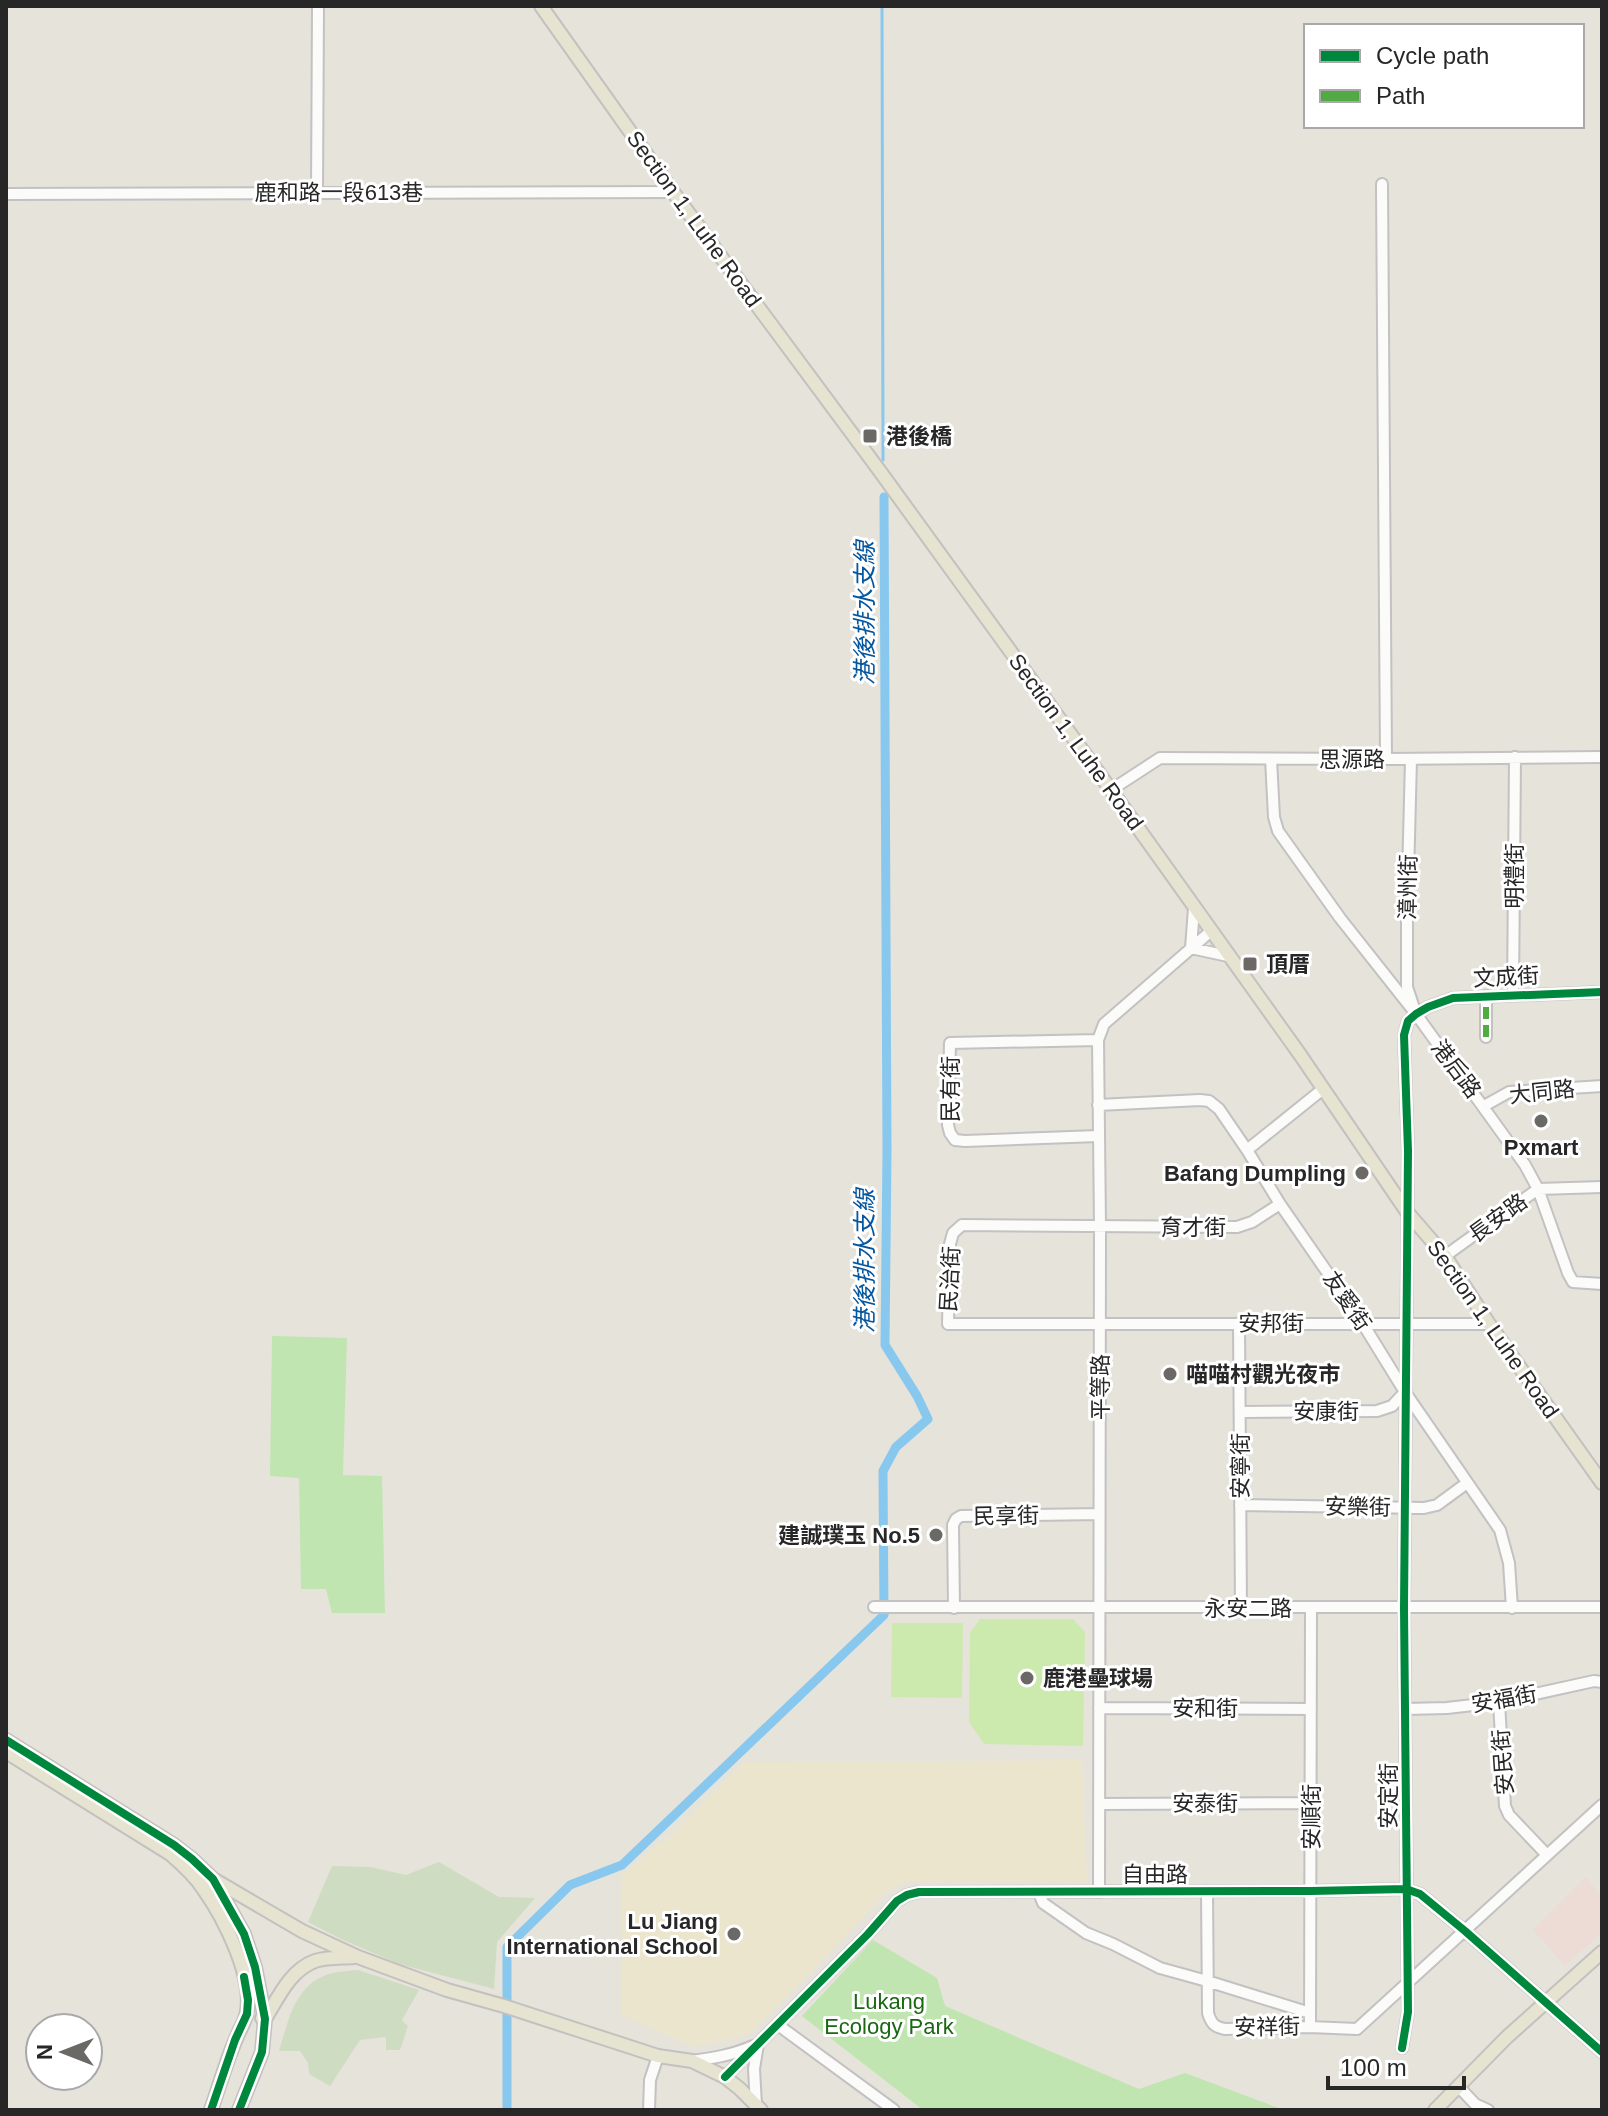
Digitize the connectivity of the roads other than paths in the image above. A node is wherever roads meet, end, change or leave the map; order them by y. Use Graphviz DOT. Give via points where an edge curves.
graph roads {
  1 [pos="318,6"];
  2 [pos="541,6"];
  3 [pos="1382,184"];
  4 [pos="317,192"];
  5 [pos="673,192"];
  6 [pos="6,194"];
  7 [pos="1515,757"];
  8 [pos="1602,757"];
  9 [pos="1271,759"];
  10 [pos="1386,759"];
  11 [pos="1411,759"];
  12 [pos="1111,790"];
  13 [pos="1194,908"];
  14 [pos="1211,931"];
  15 [pos="1191,948"];
  16 [pos="1228,956"];
  17 [pos="1602,992"];
  18 [pos="1513,994"];
  19 [pos="1486,996"];
  20 [pos="1416,1014"];
  21 [pos="1486,1037"];
  22 [pos="1098,1040"];
  23 [pos="1602,1086"];
  24 [pos="1323,1089"];
  25 [pos="1098,1105"];
  26 [pos="1484,1106"];
  27 [pos="1098,1136"];
  28 [pos="1247,1150"];
  29 [pos="1602,1187"];
  30 [pos="1538,1189"];
  31 [pos="1280,1204"];
  32 [pos="1407,1212"];
  33 [pos="1100,1226"];
  34 [pos="1445,1256"];
  35 [pos="1602,1284"];
  36 [pos="1100,1323"];
  37 [pos="1239,1323"];
  38 [pos="1363,1324"];
  39 [pos="1406,1324"];
  40 [pos="1489,1324"];
  41 [pos="1405,1392"];
  42 [pos="1240,1412"];
  43 [pos="1467,1483"];
  44 [pos="1602,1483"];
  45 [pos="1240,1505"];
  46 [pos="1405,1508"];
  47 [pos="1099,1514"];
  48 [pos="874,1607"];
  49 [pos="1602,1607"];
  50 [pos="954,1608"];
  51 [pos="1099,1608"];
  52 [pos="1241,1608"];
  53 [pos="1311,1608"];
  54 [pos="1404,1608"];
  55 [pos="1512,1608"];
  56 [pos="1602,1682"];
  57 [pos="1499,1702"];
  58 [pos="1099,1708"];
  59 [pos="1311,1709"];
  60 [pos="1405,1709"];
  61 [pos="6,1740"];
  62 [pos="6,1752"];
  63 [pos="1311,1803"];
  64 [pos="1099,1804"];
  65 [pos="1602,1805"];
  66 [pos="1547,1855"];
  67 [pos="213,1879"];
  68 [pos="1406,1889"];
  69 [pos="205,1890"];
  70 [pos="1207,1891"];
  71 [pos="1311,1891"];
  72 [pos="1099,1892"];
  73 [pos="1039,1893"];
  74 [pos="1465,1931"];
  75 [pos="1602,1952"];
  76 [pos="358,1957"];
  77 [pos="1207,1981"];
  78 [pos="1407,1985"];
  79 [pos="1545,2003"];
  80 [pos="1310,2013"];
  81 [pos="247,2014"];
  82 [pos="265,2019"];
  83 [pos="778,2025"];
  84 [pos="1310,2027"];
  85 [pos="758,2043"];
  86 [pos="1402,2048"];
  87 [pos="1602,2052"];
  88 [pos="658,2056"];
  89 [pos="692,2061"];
  90 [pos="725,2077"];
  91 [pos="1458,2086"];
  92 [pos="759,2108"];
  93 [pos="211,2110"];
  94 [pos="239,2110"];
  95 [pos="649,2110"];
  96 [pos="894,2110"];
  97 [pos="1435,2110"];
  98 [pos="1488,2110"];
  1 -- 4 [label="street"];
  2 -- 5 [label="main road, Section 1, Luhe Road"];
  3 -- 10 [label="street"];
  4 -- 5 [label="street, 鹿和路一段613巷"];
  4 -- 6 [label="street, 鹿和路一段613巷"];
  5 -- 12 [label="main road, Section 1, Luhe Road"];
  7 -- 8 [label="street, 思源路"];
  7 -- 11 [label="street, 思源路"];
  7 -- 18 [label="street, 明禮街"];
  9 -- 10 [label="street, 思源路"];
  9 -- 12 [label="street, 思源路" via="1160,758"];
  9 -- 20 [label="street, 港后路" via="1278,831"];
  10 -- 11 [label="street, 思源路"];
  11 -- 20 [label="street, 漳州街" via="1407,987"];
  12 -- 13 [label="main road, Section 1, Luhe Road"];
  13 -- 14 [label="main road, Section 1, Luhe Road"];
  13 -- 15 [label="street"];
  14 -- 15 [label="street"];
  14 -- 16 [label="main road, Section 1, Luhe Road"];
  15 -- 16 [label="street"];
  15 -- 22 [label="street" via="1104,1024"];
  16 -- 24 [label="main road, Section 1, Luhe Road"];
  17 -- 18 [label="street, 文成街"];
  18 -- 19 [label="street, 文成街"];
  19 -- 20 [label="street, 文成街" via="1453,998"];
  19 -- 21 [label="street"];
  20 -- 26 [label="street, 港后路"];
  20 -- 32 [label="street, 安定街" via="1404,1035"];
  22 -- 25 [label="street, 平等路"];
  22 -- 27 [label="street, 民有街" via="950,1043 948,1125 955,1140 965,1141"];
  23 -- 26 [label="street, 大同路" via="1509,1092"];
  24 -- 28 [label="street"];
  24 -- 32 [label="main road, Section 1, Luhe Road"];
  25 -- 27 [label="street, 平等路"];
  25 -- 28 [label="street, 友愛街" via="1209,1101"];
  26 -- 30 [label="street, 港后路"];
  27 -- 33 [label="street, 平等路"];
  28 -- 31 [label="street, 友愛街"];
  29 -- 30 [label="street, 長安路"];
  30 -- 34 [label="street, 長安路"];
  30 -- 35 [label="street, 港后路" via="1573,1282"];
  31 -- 33 [label="street, 育才街" via="1237,1227"];
  31 -- 38 [label="street, 友愛街"];
  32 -- 34 [label="main road, Section 1, Luhe Road"];
  32 -- 39 [label="street, 安定街"];
  33 -- 36 [label="street, 平等路"];
  33 -- 36 [label="street, 民治街" via="957,1228 950,1244 948,1324"];
  34 -- 40 [label="main road, Section 1, Luhe Road"];
  36 -- 37 [label="street, 安邦街"];
  36 -- 47 [label="street, 平等路"];
  37 -- 38 [label="street, 安邦街"];
  37 -- 42 [label="street, 安寧街"];
  38 -- 39 [label="street, 安邦街"];
  38 -- 41 [label="street, 友愛街"];
  39 -- 40 [label="street, 安邦街"];
  39 -- 41 [label="street, 安定街"];
  40 -- 44 [label="main road, Section 1, Luhe Road"];
  41 -- 42 [label="street, 安康街" via="1392,1406 1377,1411"];
  41 -- 43 [label="street, 友愛街"];
  41 -- 46 [label="street, 安定街"];
  42 -- 45 [label="street, 安寧街"];
  43 -- 46 [label="street, 安樂街" via="1437,1505"];
  43 -- 55 [label="street, 友愛街" via="1500,1530"];
  45 -- 46 [label="street, 安樂街"];
  45 -- 52 [label="street, 安寧街"];
  46 -- 54 [label="street, 安定街"];
  47 -- 50 [label="street, 民享街" via="956,1519"];
  47 -- 51 [label="street, 平等路"];
  48 -- 50 [label="street, 永安二路"];
  49 -- 55 [label="street, 永安二路"];
  50 -- 51 [label="street, 永安二路"];
  51 -- 52 [label="street, 永安二路"];
  51 -- 58 [label="street, 平等路"];
  52 -- 53 [label="street, 永安二路"];
  53 -- 54 [label="street, 永安二路"];
  53 -- 59 [label="street, 安順街"];
  54 -- 55 [label="street, 永安二路"];
  54 -- 60 [label="street, 安定街"];
  56 -- 57 [label="street, 安福街"];
  57 -- 60 [label="street, 安福街"];
  57 -- 66 [label="street, 安民街" via="1505,1806"];
  58 -- 59 [label="street, 安和街"];
  58 -- 64 [label="street, 平等路"];
  59 -- 63 [label="street, 安順街"];
  60 -- 68 [label="street, 安定街"];
  61 -- 67 [label="main road" via="174,1845"];
  62 -- 69 [label="main road" via="170,1854"];
  63 -- 64 [label="street, 安泰街"];
  63 -- 71 [label="street, 安順街"];
  64 -- 72 [label="street, 平等路"];
  65 -- 66 [label="street"];
  66 -- 74 [label="street"];
  67 -- 69 [label="main road"];
  67 -- 76 [label="main road"];
  67 -- 82 [label="main road" via="244,1934"];
  68 -- 71 [label="street, 自由路"];
  68 -- 74 [label="street" via="1420,1894"];
  68 -- 78 [label="street, 安定街"];
  69 -- 81 [label="main road" via="241,1961"];
  70 -- 71 [label="street, 自由路"];
  70 -- 72 [label="street, 自由路"];
  70 -- 77 [label="street, 安祥街"];
  71 -- 80 [label="street, 安順街"];
  72 -- 73 [label="street, 自由路"];
  73 -- 77 [label="street" via="1043,1903 1086,1933 1160,1968"];
  73 -- 83 [label="street, 自由路" via="907,1895"];
  74 -- 78 [label="street, 安祥街"];
  74 -- 79 [label="street"];
  75 -- 79 [label="main road"];
  76 -- 82 [label="main road" via="316,1961 303,1968 289,1979"];
  76 -- 88 [label="main road"];
  77 -- 80 [label="street"];
  77 -- 84 [label="street, 安祥街" via="1208,2013 1216,2027"];
  78 -- 84 [label="street, 安祥街" via="1357,2029"];
  78 -- 86 [label="street, 安定街"];
  79 -- 87 [label="street"];
  79 -- 91 [label="main road"];
  80 -- 84 [label="street, 安順街"];
  81 -- 82 [label="main road"];
  81 -- 93 [label="main road"];
  82 -- 94 [label="main road" via="262,2052"];
  83 -- 85 [label="street, 自由路"];
  83 -- 96 [label="street"];
  85 -- 89 [label="street"];
  85 -- 90 [label="street, 自由路"];
  85 -- 92 [label="street" via="754,2069"];
  88 -- 89 [label="main road"];
  88 -- 95 [label="street"];
  89 -- 90 [label="main road"];
  90 -- 92 [label="main road"];
  91 -- 97 [label="main road"];
  91 -- 98 [label="street"];
}
